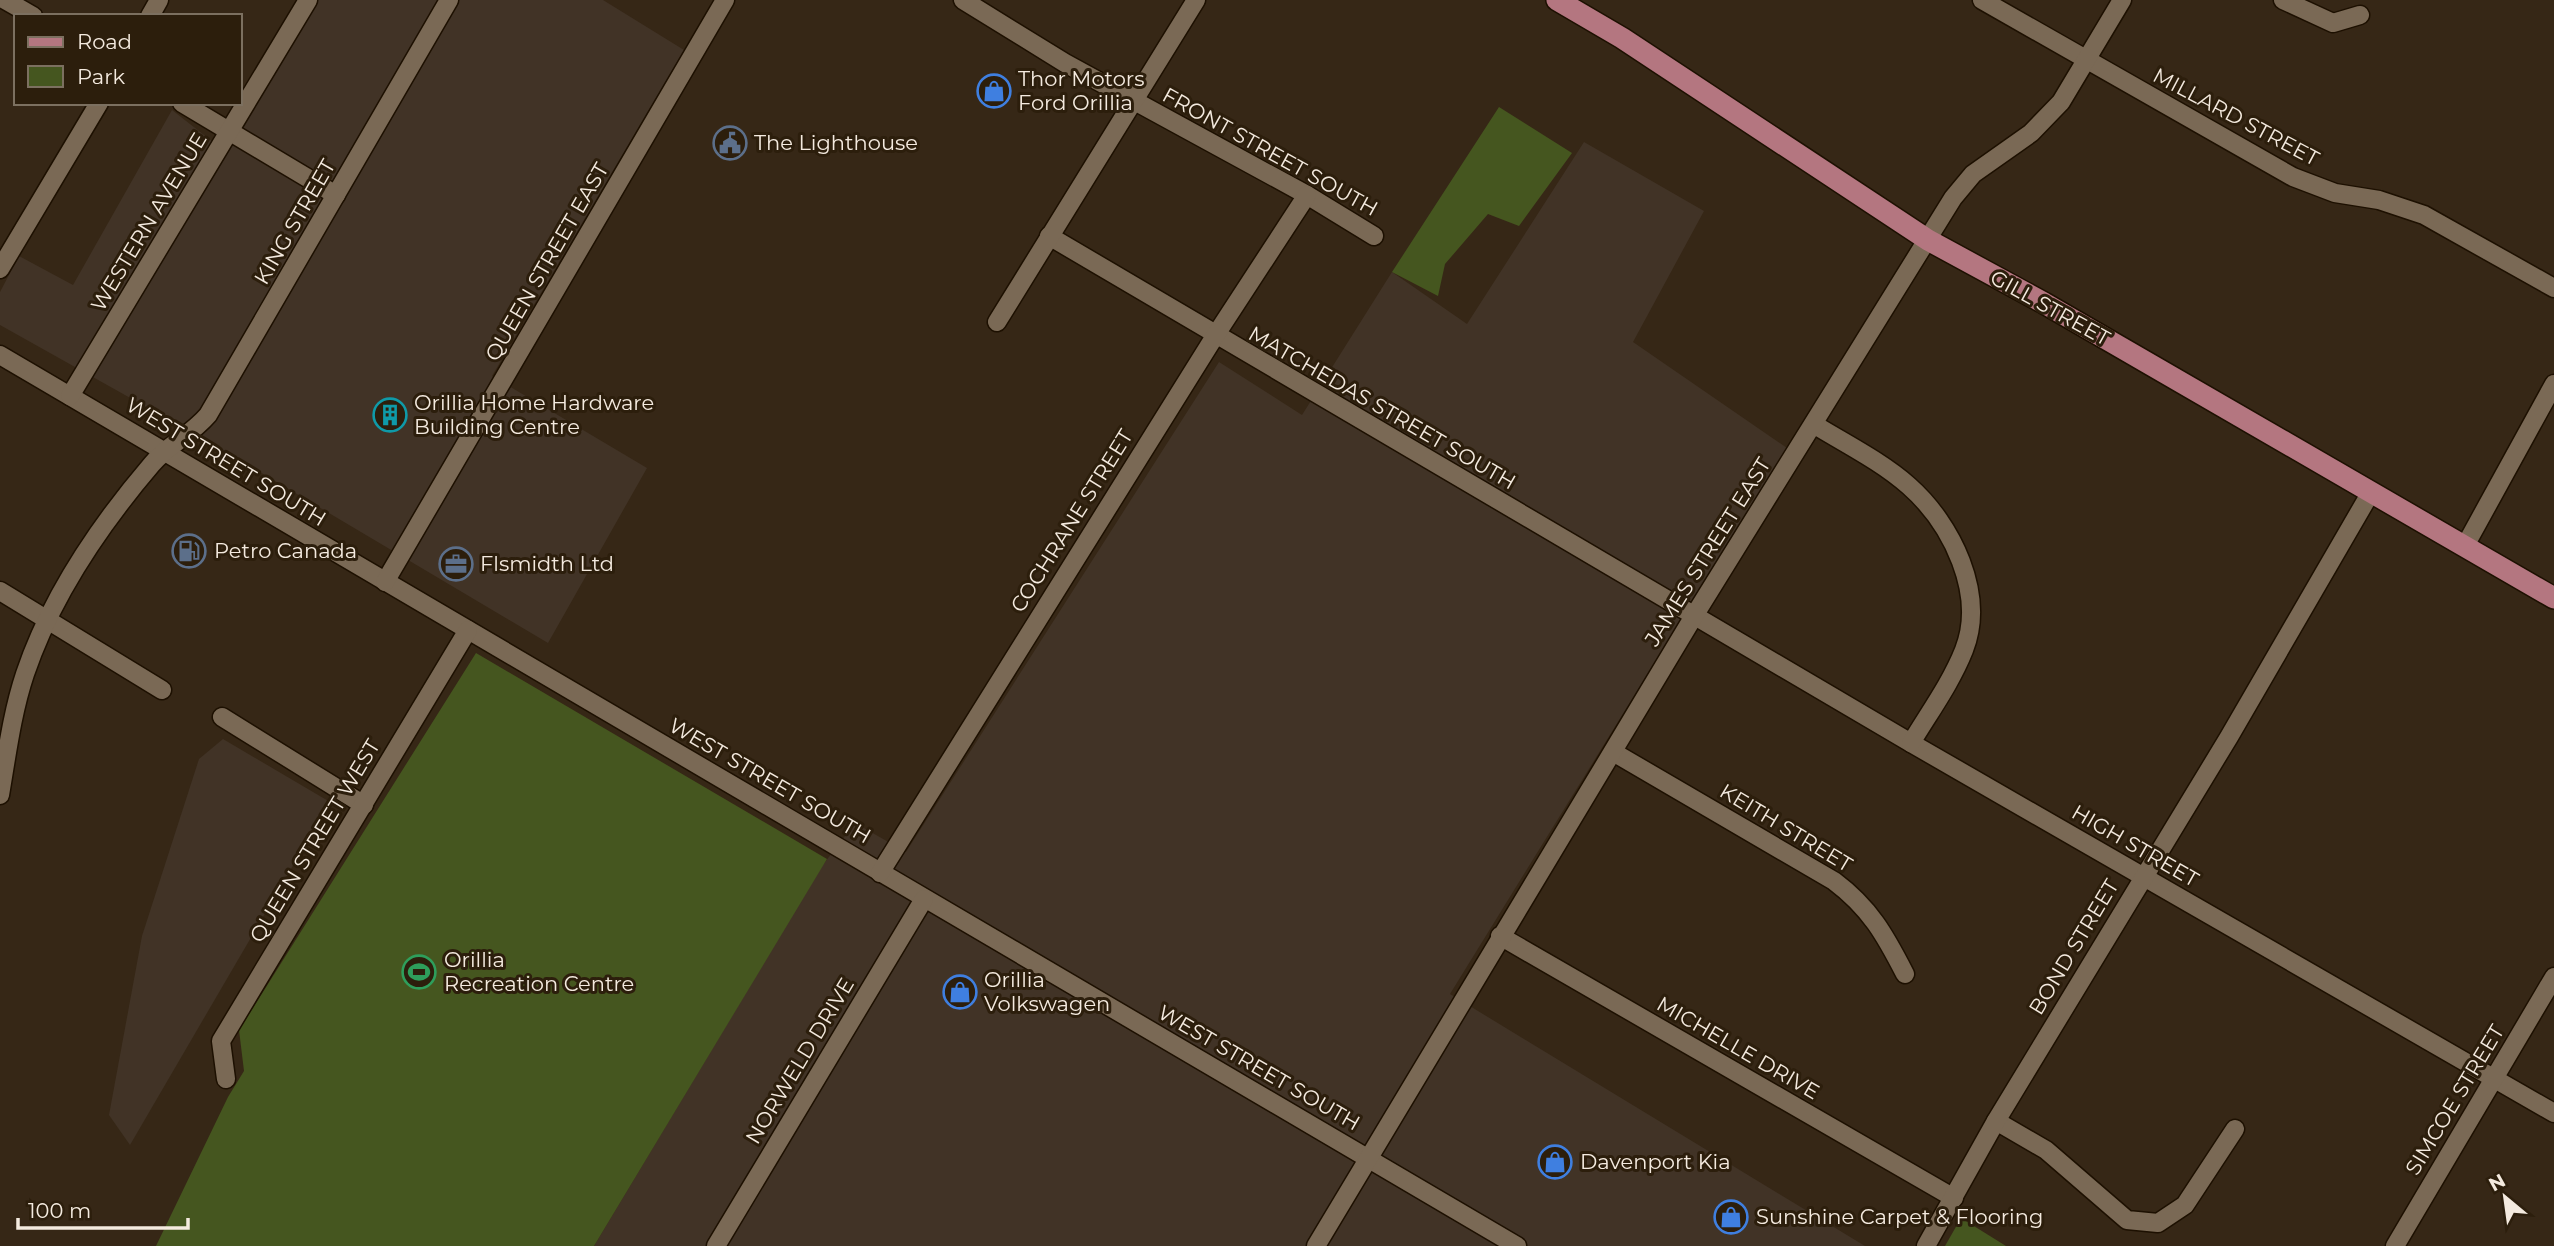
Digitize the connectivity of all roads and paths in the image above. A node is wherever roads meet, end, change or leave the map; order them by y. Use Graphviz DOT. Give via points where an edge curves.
graph roads {
  1 [pos="5,0"];
  2 [pos="308,0"];
  3 [pos="449,0"];
  4 [pos="725,0"];
  5 [pos="963,0"];
  6 [pos="1196,0"];
  7 [pos="1557,0"];
  8 [pos="1982,0"];
  9 [pos="2122,0"];
  10 [pos="2283,0"];
  11 [pos="30,14"];
  12 [pos="2360,15"];
  13 [pos="2086,61"];
  14 [pos="1133,102"];
  15 [pos="98,105"];
  16 [pos="185,105"];
  17 [pos="229,132"];
  18 [pos="336,195"];
  19 [pos="1307,195"];
  20 [pos="1049,236"];
  21 [pos="1374,236"];
  22 [pos="1928,240"];
  23 [pos="0,269"];
  24 [pos="2554,288"];
  25 [pos="996,321"];
  26 [pos="1215,336"];
  27 [pos="0,355"];
  28 [pos="2554,384"];
  29 [pos="70,396"];
  30 [pos="1815,425"];
  31 [pos="163,452"];
  32 [pos="2371,492"];
  33 [pos="2465,546"];
  34 [pos="385,582"];
  35 [pos="0,591"];
  36 [pos="2554,598"];
  37 [pos="1694,617"];
  38 [pos="48,618"];
  39 [pos="468,630"];
  40 [pos="162,690"];
  41 [pos="222,717"];
  42 [pos="1911,743"];
  43 [pos="1613,752"];
  44 [pos="0,795"];
  45 [pos="364,805"];
  46 [pos="880,873"];
  47 [pos="2144,876"];
  48 [pos="924,899"];
  49 [pos="1500,936"];
  50 [pos="1905,974"];
  51 [pos="2554,977"];
  52 [pos="226,1079"];
  53 [pos="2494,1080"];
  54 [pos="2554,1113"];
  55 [pos="1996,1121"];
  56 [pos="2235,1129"];
  57 [pos="1369,1159"];
  58 [pos="1954,1198"];
  59 [pos="716,1246"];
  60 [pos="1316,1246"];
  61 [pos="1517,1246"];
  62 [pos="1926,1246"];
  63 [pos="2395,1246"];
  1 -- 11 [label="street"];
  2 -- 17 [label="street, WESTERN AVENUE"];
  3 -- 18 [label="street, KING STREET"];
  4 -- 34 [label="street, QUEEN STREET EAST"];
  5 -- 14 [label="street, FRONT STREET SOUTH"];
  6 -- 14 [label="street"];
  7 -- 22 [label="main road, GILL STREET"];
  8 -- 13 [label="street, MILLARD STREET"];
  9 -- 13 [label="street, JAMES STREET EAST"];
  10 -- 12 [label="street" via="2333,23"];
  13 -- 22 [label="street, JAMES STREET EAST" via="2046,119 1973,174"];
  13 -- 24 [label="street, MILLARD STREET" via="2293,177 2335,193 2379,200 2424,215"];
  14 -- 19 [label="street, FRONT STREET SOUTH"];
  14 -- 20 [label="street"];
  15 -- 23 [label="street"];
  16 -- 17 [label="street"];
  17 -- 18 [label="street"];
  17 -- 29 [label="street, WESTERN AVENUE"];
  18 -- 31 [label="street, KING STREET" via="208,415"];
  19 -- 21 [label="street, FRONT STREET SOUTH"];
  19 -- 26 [label="street, COCHRANE STREET"];
  20 -- 25 [label="street"];
  20 -- 26 [label="street, MATCHEDAS STREET SOUTH"];
  22 -- 30 [label="street, JAMES STREET EAST"];
  22 -- 32 [label="main road, GILL STREET"];
  26 -- 37 [label="street, MATCHEDAS STREET SOUTH"];
  26 -- 46 [label="street, COCHRANE STREET"];
  27 -- 29 [label="street, WEST STREET SOUTH"];
  28 -- 33 [label="street"];
  29 -- 31 [label="street, WEST STREET SOUTH"];
  30 -- 37 [label="street, JAMES STREET EAST"];
  30 -- 42 [label="street" via="1892,472 1923,499 1947,533 1964,569 1971,608 1965,647"];
  31 -- 34 [label="street, WEST STREET SOUTH"];
  31 -- 38 [label="street, KING STREET" via="102,527"];
  32 -- 33 [label="main road, GILL STREET"];
  32 -- 47 [label="street, BOND STREET"];
  33 -- 36 [label="main road, GILL STREET"];
  34 -- 39 [label="street, WEST STREET SOUTH"];
  35 -- 38 [label="street"];
  37 -- 42 [label="street, HIGH STREET"];
  37 -- 43 [label="street, JAMES STREET EAST"];
  38 -- 40 [label="street"];
  38 -- 44 [label="street, KING STREET" via="13,717"];
  39 -- 45 [label="street, QUEEN STREET WEST"];
  39 -- 46 [label="street, WEST STREET SOUTH"];
  41 -- 45 [label="street"];
  42 -- 47 [label="street, HIGH STREET"];
  43 -- 49 [label="street, JAMES STREET EAST"];
  43 -- 50 [label="street, KEITH STREET" via="1860,900"];
  45 -- 52 [label="street, QUEEN STREET WEST" via="221,1041"];
  46 -- 48 [label="street, WEST STREET SOUTH"];
  47 -- 53 [label="street, HIGH STREET"];
  47 -- 55 [label="street, BOND STREET"];
  48 -- 57 [label="street, WEST STREET SOUTH"];
  48 -- 59 [label="street, NORWELD DRIVE"];
  49 -- 57 [label="street, JAMES STREET EAST"];
  49 -- 58 [label="street, MICHELLE DRIVE"];
  51 -- 53 [label="street, SIMCOE STREET"];
  53 -- 54 [label="street, HIGH STREET"];
  53 -- 63 [label="street, SIMCOE STREET"];
  55 -- 56 [label="street" via="2046,1150 2127,1220 2158,1223 2185,1205"];
  55 -- 58 [label="street, BOND STREET"];
  57 -- 60 [label="street, JAMES STREET EAST"];
  57 -- 61 [label="street, WEST STREET SOUTH"];
  58 -- 62 [label="street, BOND STREET"];
}
